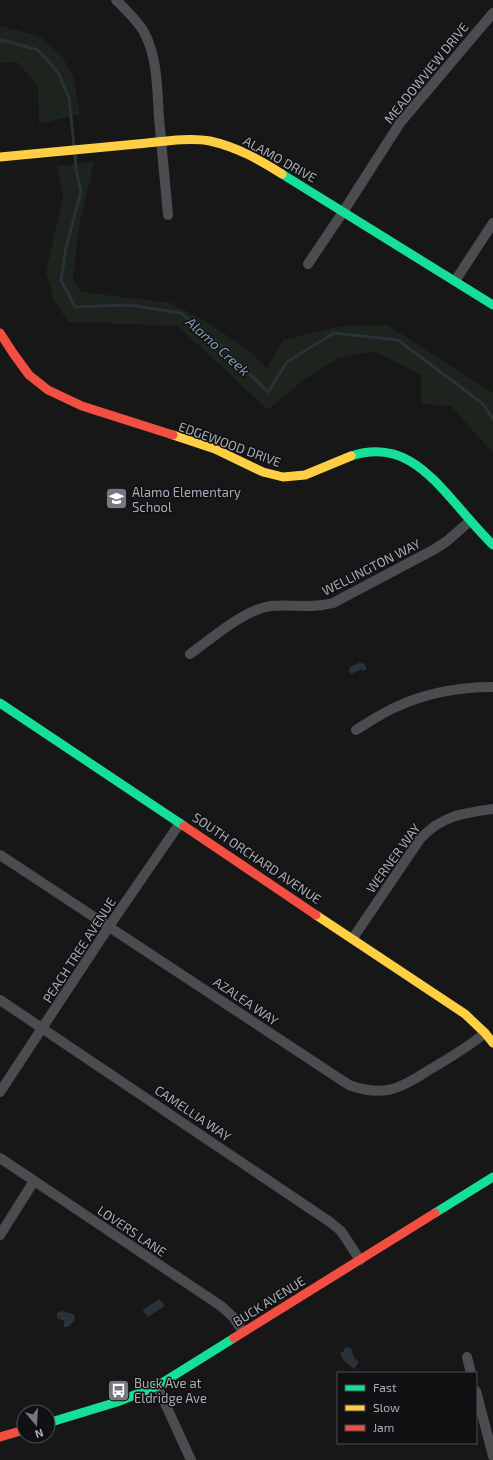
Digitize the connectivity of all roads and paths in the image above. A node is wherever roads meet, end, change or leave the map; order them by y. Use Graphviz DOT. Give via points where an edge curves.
graph roads {
  1 [pos="116,0"];
  2 [pos="493,13"];
  3 [pos="161,142"];
  4 [pos="0,158"];
  5 [pos="343,212"];
  6 [pos="168,215"];
  7 [pos="493,223"];
  8 [pos="308,264"];
  9 [pos="455,281"];
  10 [pos="493,305"];
  11 [pos="0,333"];
  12 [pos="470,521"];
  13 [pos="493,545"];
  14 [pos="190,654"];
  15 [pos="493,687"];
  16 [pos="0,702"];
  17 [pos="356,730"];
  18 [pos="493,809"];
  19 [pos="180,823"];
  20 [pos="0,854"];
  21 [pos="110,926"];
  22 [pos="353,938"];
  23 [pos="0,1000"];
  24 [pos="42,1028"];
  25 [pos="485,1033"];
  26 [pos="493,1043"];
  27 [pos="0,1092"];
  28 [pos="0,1158"];
  29 [pos="493,1177"];
  30 [pos="34,1181"];
  31 [pos="0,1235"];
  32 [pos="360,1260"];
  33 [pos="243,1332"];
  34 [pos="467,1356"];
  35 [pos="471,1372"];
  36 [pos="157,1386"];
  37 [pos="477,1395"];
  38 [pos="56,1421"];
  39 [pos="16,1432"];
  40 [pos="0,1437"];
  41 [pos="493,1456"];
  42 [pos="191,1460"];
  1 -- 3 [label="street" via="131,14 144,32 151,52 157,72"];
  2 -- 5 [label="street, MEADOWVIEW DRIVE" via="400,123"];
  3 -- 4 [label="street, ALAMO DRIVE"];
  3 -- 5 [label="street, ALAMO DRIVE" via="209,141 234,148 252,156"];
  3 -- 6 [label="street"];
  5 -- 8 [label="street, MEADOWVIEW DRIVE"];
  5 -- 9 [label="street, ALAMO DRIVE"];
  7 -- 9 [label="street"];
  9 -- 10 [label="street, ALAMO DRIVE"];
  11 -- 12 [label="street, EDGEWOOD DRIVE" via="21,364 39,384 64,399 217,450 272,476 294,477 314,472 352,455 366,452 384,452 406,458 437,483"];
  12 -- 13 [label="street, EDGEWOOD DRIVE"];
  12 -- 14 [label="street, WELLINGTON WAY" via="435,549 333,603 308,607 270,606 257,610 241,618"];
  15 -- 17 [label="street" via="459,689 430,695 396,707"];
  16 -- 19 [label="street, SOUTH ORCHARD AVENUE"];
  18 -- 22 [label="street, WERNER WAY" via="467,812 449,818 428,830"];
  19 -- 21 [label="street, PEACH TREE AVENUE"];
  19 -- 22 [label="street, SOUTH ORCHARD AVENUE"];
  20 -- 21 [label="street, AZALEA WAY"];
  21 -- 24 [label="street, PEACH TREE AVENUE"];
  21 -- 25 [label="street, AZALEA WAY" via="314,1063 349,1085 365,1090 389,1090 406,1083 456,1054"];
  22 -- 25 [label="street, SOUTH ORCHARD AVENUE" via="465,1014"];
  23 -- 24 [label="street, CAMELLIA WAY"];
  24 -- 27 [label="street, PEACH TREE AVENUE"];
  24 -- 32 [label="street, CAMELLIA WAY" via="330,1222 341,1231"];
  25 -- 26 [label="street, SOUTH ORCHARD AVENUE"];
  28 -- 30 [label="street, LOVERS LANE"];
  29 -- 32 [label="street, BUCK AVENUE"];
  30 -- 31 [label="street"];
  30 -- 33 [label="street, LOVERS LANE" via="221,1306 233,1317"];
  32 -- 33 [label="street, BUCK AVENUE"];
  33 -- 36 [label="street, BUCK AVENUE"];
  34 -- 35 [label="street"];
  36 -- 38 [label="street, BUCK AVENUE" via="127,1399"];
  36 -- 42 [label="street"];
  37 -- 41 [label="street"];
  39 -- 40 [label="street"];
}
